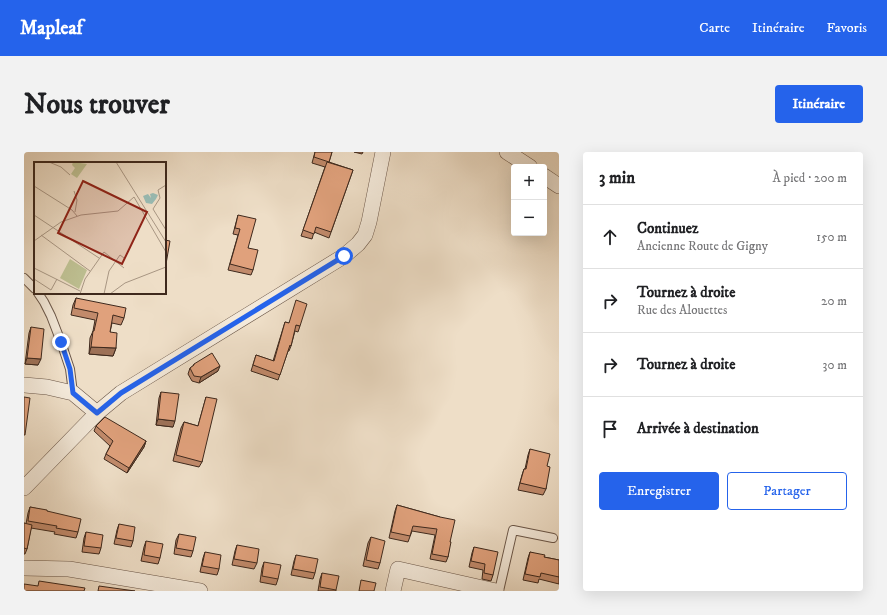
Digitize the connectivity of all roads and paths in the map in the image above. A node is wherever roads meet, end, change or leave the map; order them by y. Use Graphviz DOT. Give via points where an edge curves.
graph roads {
  1 [pos="383,152"];
  2 [pos="507,152"];
  3 [pos="525,164"];
  4 [pos="547,178"];
  5 [pos="559,186"];
  6 [pos="24,278"];
  7 [pos="34,288"];
  8 [pos="39,294"];
  9 [pos="24,385"];
  10 [pos="73,393"];
  11 [pos="97,413"];
  12 [pos="24,488"];
  13 [pos="553,538"];
  14 [pos="24,568"];
  15 [pos="200,591"];
  16 [pos="393,591"];
  17 [pos="496,591"];
  18 [pos="499,591"];
  1 -- 11 [label="street" via="369,222 365,235 358,244 344,256 121,393"];
  2 -- 3 [label="street"];
  4 -- 5 [label="street"];
  6 -- 7 [label="lane"];
  8 -- 10 [label="lane" via="61,342 70,369"];
  9 -- 10 [label="street"];
  10 -- 11 [label="street"];
  11 -- 12 [label="street"];
  13 -- 18 [label="lane" via="513,530"];
  14 -- 15 [label="street" via="69,569"];
  16 -- 17 [label="street" via="398,569"];
}
